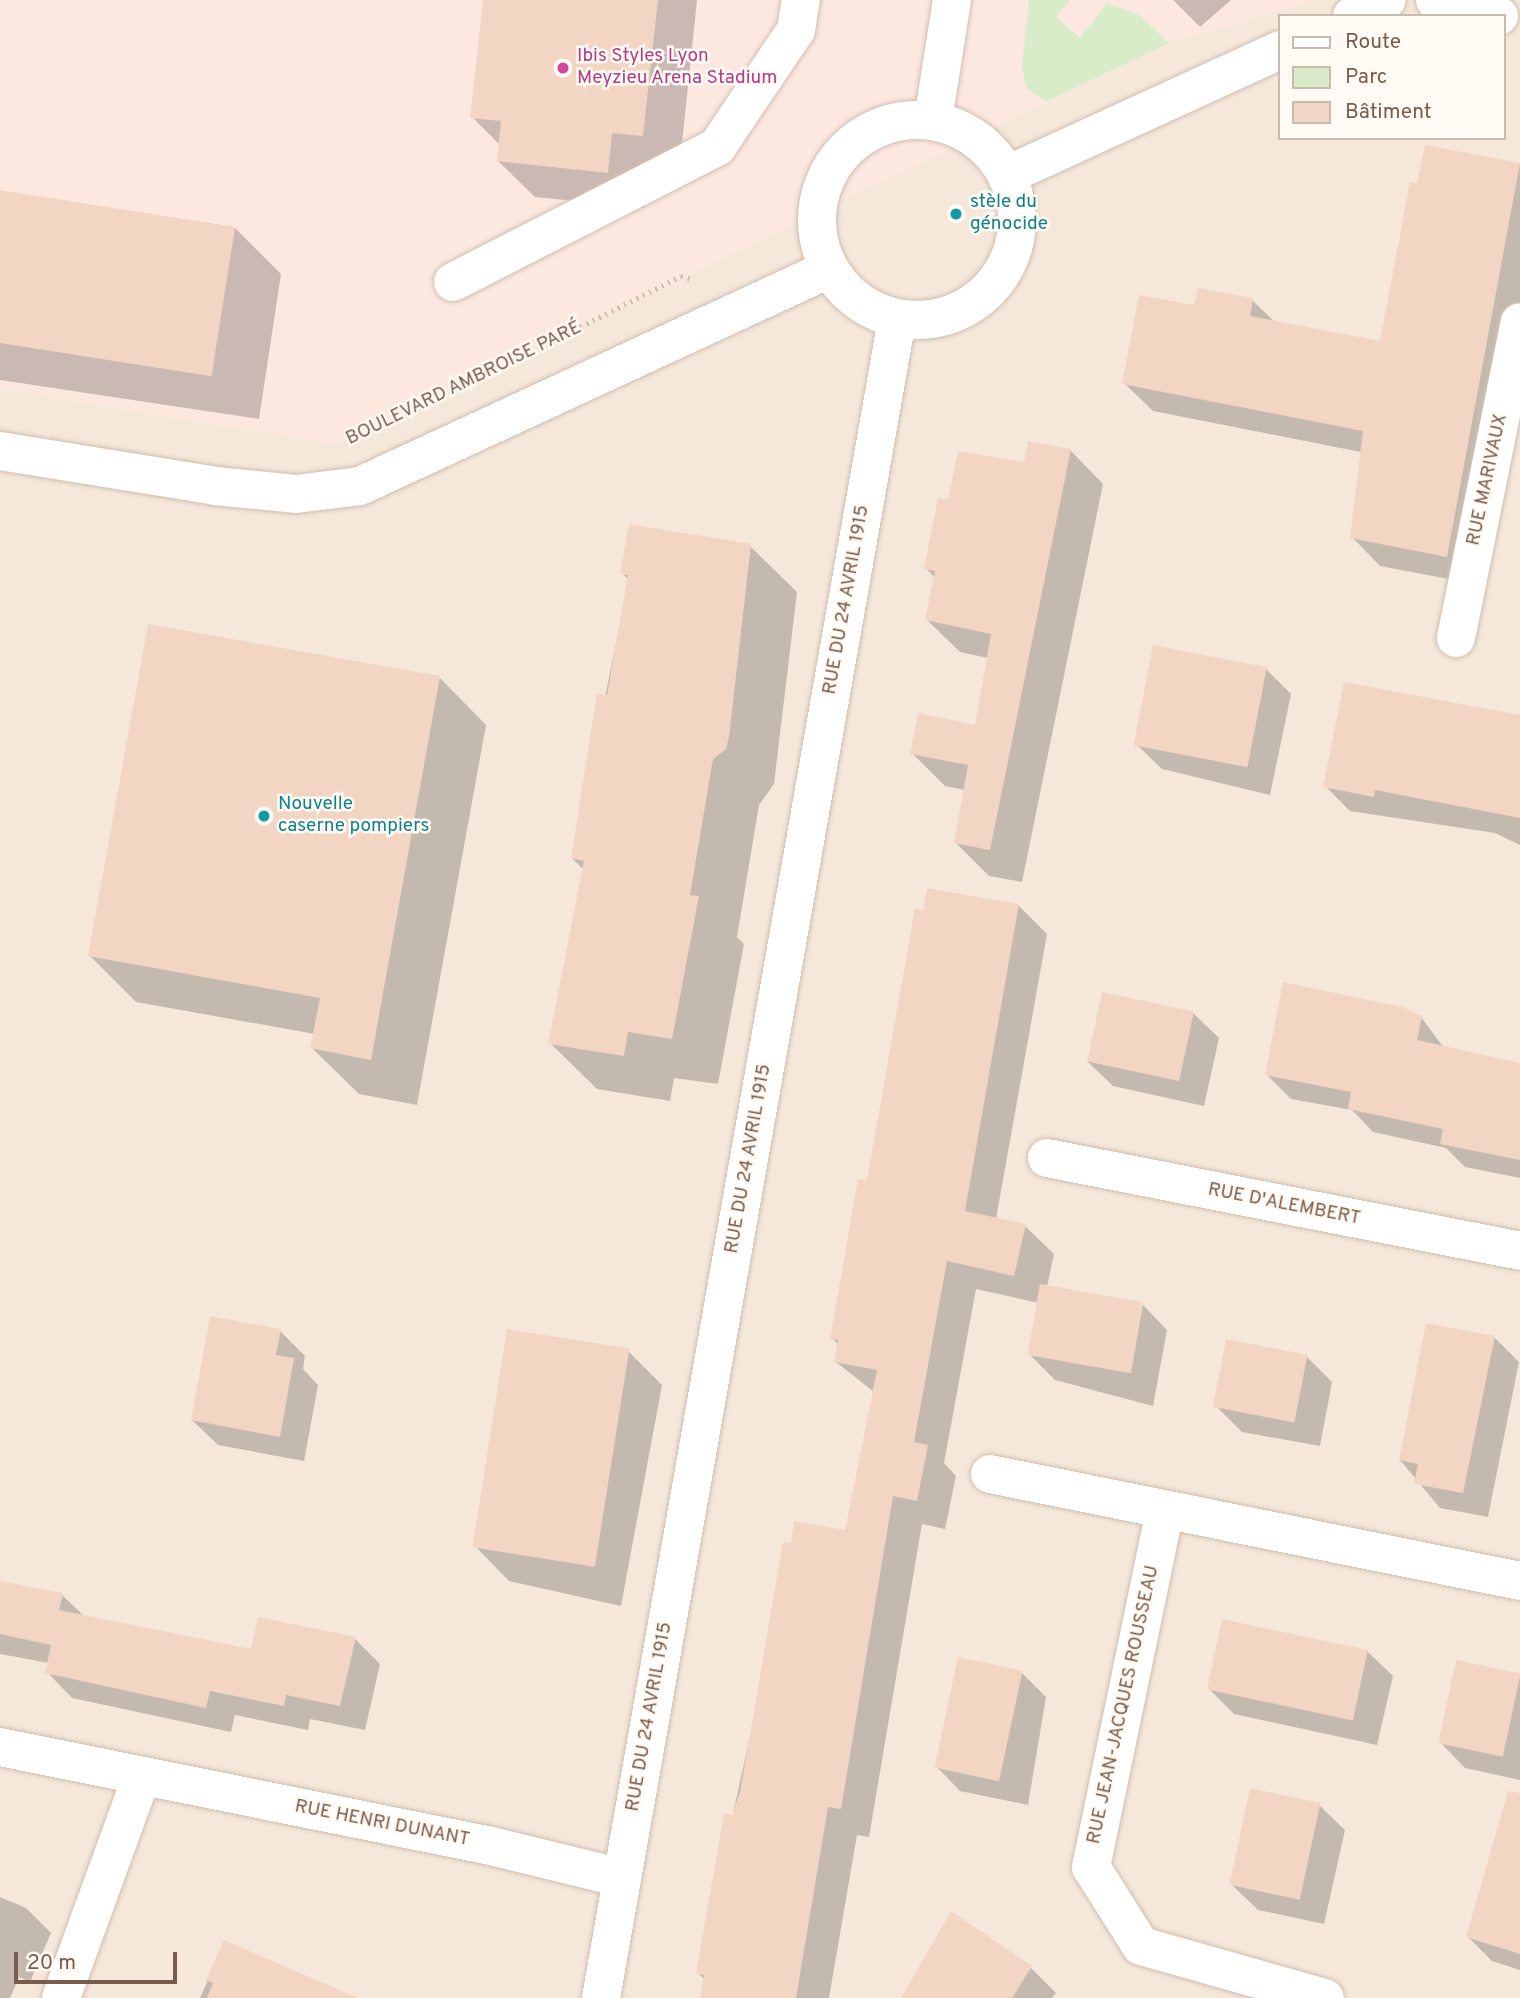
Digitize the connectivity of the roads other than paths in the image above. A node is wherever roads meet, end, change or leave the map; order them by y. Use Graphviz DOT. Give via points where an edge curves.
graph roads {
  1 [pos="801,0"];
  2 [pos="952,0"];
  3 [pos="1386,0"];
  4 [pos="1435,0"];
  5 [pos="1357,14"];
  6 [pos="1491,14"];
  7 [pos="1278,51"];
  8 [pos="933,120"];
  9 [pos="1007,175"];
  10 [pos="829,269"];
  11 [pos="453,282"];
  12 [pos="897,319"];
  13 [pos="1520,322"];
  14 [pos="0,451"];
  15 [pos="1456,638"];
  16 [pos="1047,1158"];
  17 [pos="1520,1251"];
  18 [pos="990,1474"];
  19 [pos="1164,1510"];
  20 [pos="1520,1581"];
  21 [pos="0,1747"];
  22 [pos="142,1776"];
  23 [pos="622,1878"];
  24 [pos="61,1998"];
  25 [pos="601,1998"];
  26 [pos="1325,1998"];
  1 -- 11 [label="street" via="796,30 717,147"];
  2 -- 8 [label="street"];
  3 -- 5 [label="street"];
  4 -- 6 [label="street"];
  7 -- 9 [label="street"];
  8 -- 9 [label="street" via="989,149"];
  8 -- 10 [label="street" via="900,120 870,130 844,149 826,176 816,207 817,239"];
  9 -- 12 [label="street" via="1017,206 1006,268 986,293 960,312 928,320"];
  10 -- 12 [label="street" via="845,292"];
  10 -- 14 [label="street" via="360,486 296,494 215,486"];
  12 -- 23 [label="street, RUE DU 24 AVRIL 1915"];
  13 -- 15 [label="street, RUE MARIVAUX"];
  16 -- 17 [label="street, RUE D'ALEMBERT"];
  18 -- 19 [label="street"];
  19 -- 20 [label="street"];
  19 -- 26 [label="street, RUE JEAN-JACQUES ROUSSEAU" via="1091,1867 1140,1946"];
  21 -- 22 [label="street, RUE HENRI DUNANT"];
  22 -- 23 [label="street, RUE HENRI DUNANT"];
  22 -- 24 [label="street"];
  23 -- 25 [label="street, RUE DU 24 AVRIL 1915"];
}
